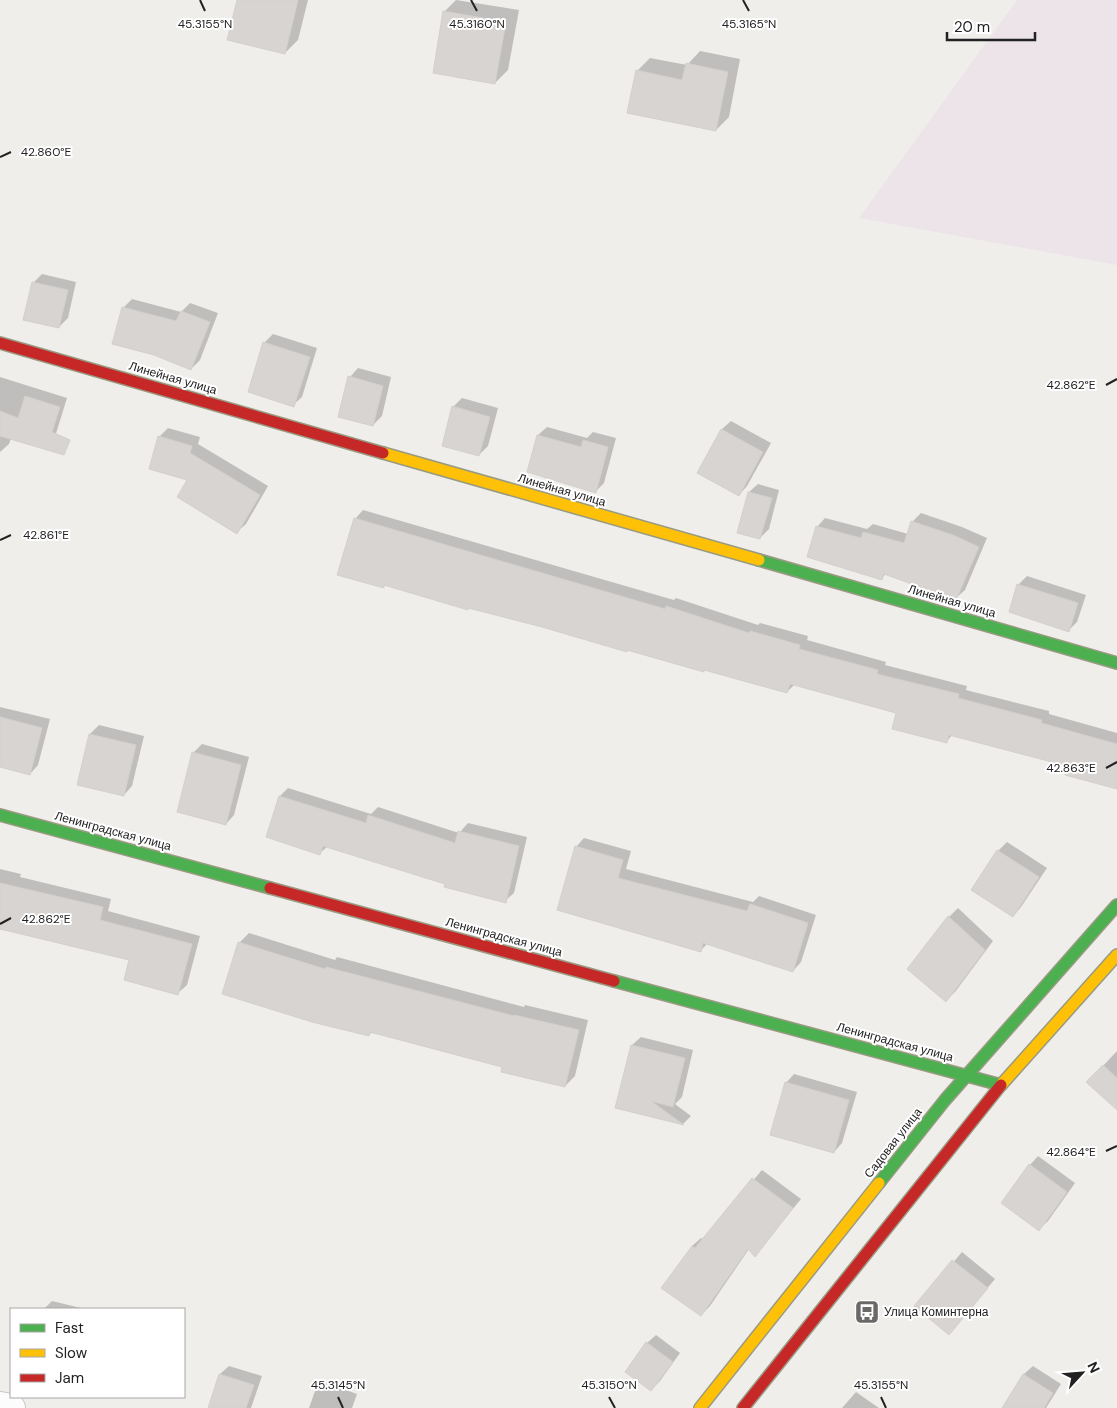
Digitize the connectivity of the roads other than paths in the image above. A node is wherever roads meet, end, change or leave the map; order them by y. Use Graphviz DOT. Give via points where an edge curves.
graph roads {
  1 [pos="0,342"];
  2 [pos="1117,663"];
  3 [pos="0,815"];
  4 [pos="1117,904"];
  5 [pos="1117,955"];
  6 [pos="966,1076"];
  7 [pos="1001,1085"];
  8 [pos="0,1406"];
  9 [pos="11,1408"];
  10 [pos="700,1408"];
  11 [pos="742,1408"];
  1 -- 2 [label="street, Линейная улица"];
  3 -- 6 [label="street, Ленинградская улица"];
  4 -- 6 [label="street, Садовая улица"];
  5 -- 7 [label="street"];
  6 -- 7 [label="street, Ленинградская улица"];
  6 -- 10 [label="street, Садовая улица"];
  7 -- 11 [label="street"];
  8 -- 9 [label="street"];
}
